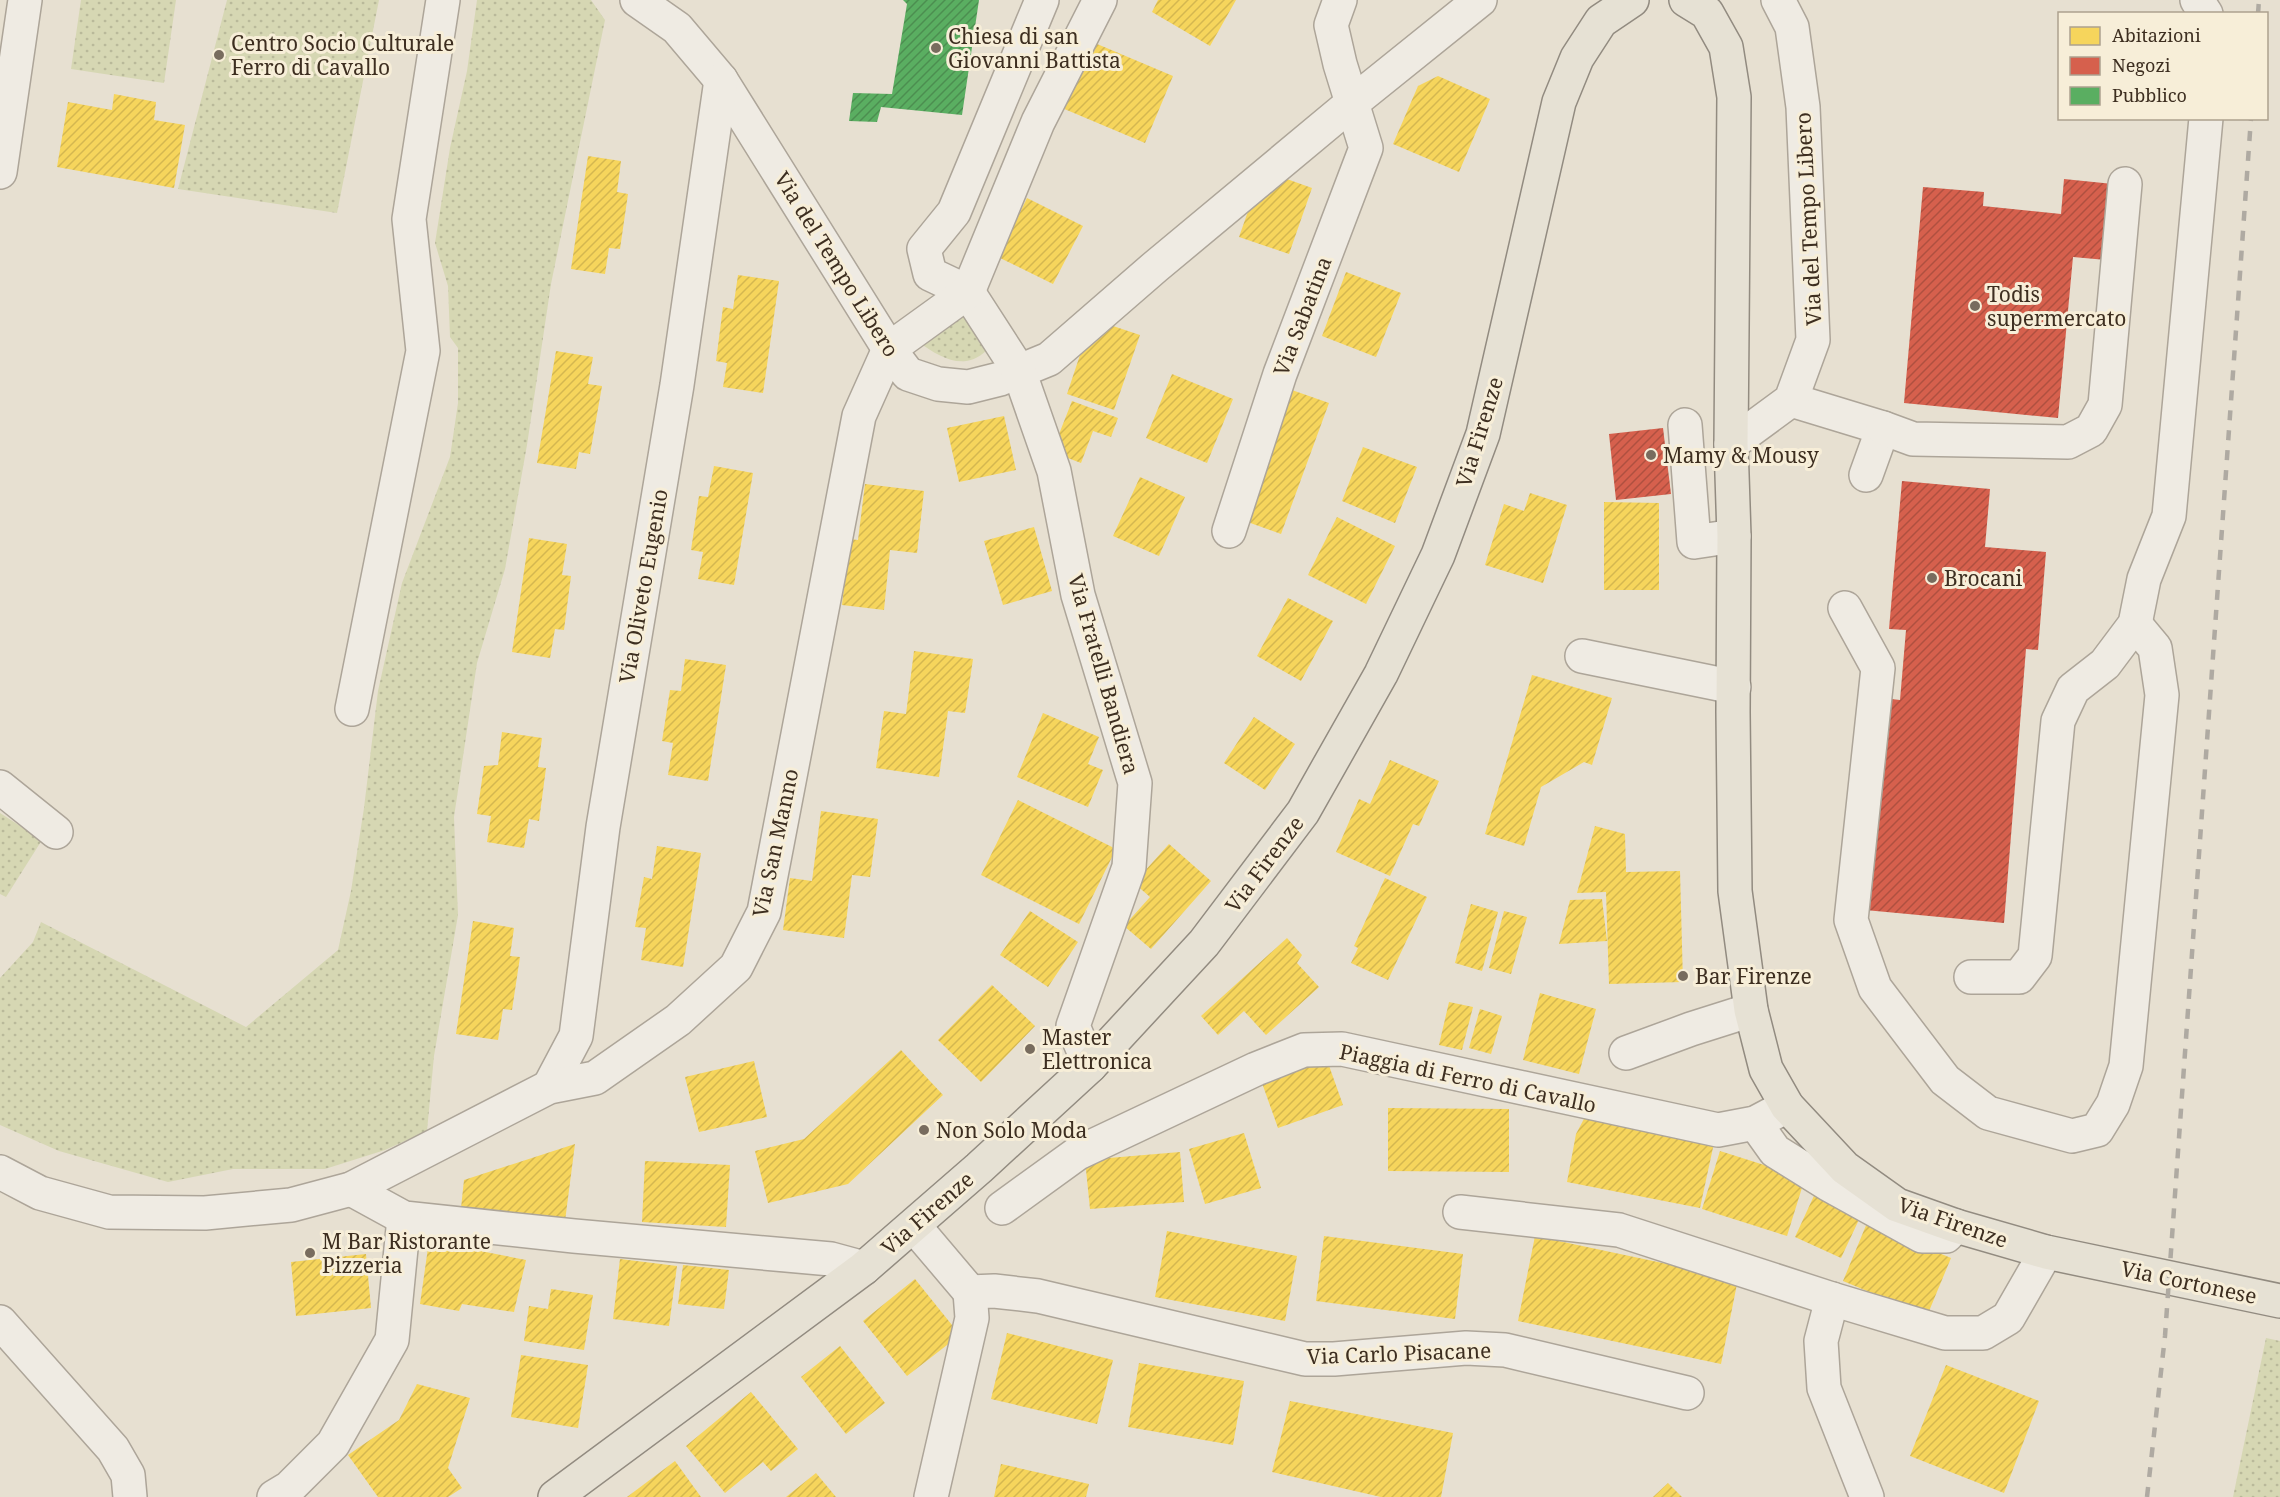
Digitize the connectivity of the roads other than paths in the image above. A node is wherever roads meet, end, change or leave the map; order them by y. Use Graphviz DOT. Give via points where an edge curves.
graph roads {
  1 [pos="26,0"];
  2 [pos="443,0"];
  3 [pos="637,0"];
  4 [pos="1042,0"];
  5 [pos="1100,0"];
  6 [pos="1340,0"];
  7 [pos="1480,0"];
  8 [pos="1632,0"];
  9 [pos="1686,0"];
  10 [pos="1778,0"];
  11 [pos="680,14"];
  12 [pos="721,80"];
  13 [pos="1352,102"];
  14 [pos="2206,120"];
  15 [pos="0,172"];
  16 [pos="2126,184"];
  17 [pos="968,292"];
  18 [pos="889,349"];
  19 [pos="1019,371"];
  20 [pos="1791,400"];
  21 [pos="1684,425"];
  22 [pos="1883,428"];
  23 [pos="1731,444"];
  24 [pos="1866,475"];
  25 [pos="1229,531"];
  26 [pos="1734,536"];
  27 [pos="1845,608"];
  28 [pos="2135,624"];
  29 [pos="1582,656"];
  30 [pos="1734,687"];
  31 [pos="352,709"];
  32 [pos="0,787"];
  33 [pos="56,832"];
  34 [pos="1971,977"];
  35 [pos="1751,1010"];
  36 [pos="1626,1053"];
  37 [pos="1090,1066"];
  38 [pos="549,1087"];
  39 [pos="1787,1106"];
  40 [pos="1755,1123"];
  41 [pos="0,1172"];
  42 [pos="351,1189"];
  43 [pos="1002,1208"];
  44 [pos="1460,1212"];
  45 [pos="404,1218"];
  46 [pos="914,1226"];
  47 [pos="1956,1226"];
  48 [pos="2046,1252"];
  49 [pos="2098,1263"];
  50 [pos="864,1268"];
  51 [pos="970,1292"];
  52 [pos="1832,1299"];
  53 [pos="2280,1301"];
  54 [pos="0,1322"];
  55 [pos="1686,1393"];
  56 [pos="567,1493"];
  57 [pos="130,1497"];
  58 [pos="274,1497"];
  59 [pos="931,1497"];
  60 [pos="1867,1497"];
  1 -- 15 [label="street"];
  2 -- 31 [label="street" via="409,219 423,351"];
  3 -- 11 [label="street, Via del Tempo Libero"];
  4 -- 17 [label="street" via="954,212 924,249 930,274"];
  5 -- 17 [label="street" via="1038,122"];
  6 -- 13 [label="street" via="1331,25"];
  7 -- 13 [label="street, Via del Tempo Libero"];
  8 -- 37 [label="main road, Via Firenze" via="1601,21 1577,58 1559,102 1483,434 1438,555 1381,674 1296,822 1204,943"];
  9 -- 23 [label="main road, Via Firenze" via="1707,13 1726,47 1734,97"];
  10 -- 20 [label="street, Via del Tempo Libero" via="1792,27 1803,107 1813,340"];
  11 -- 12 [label="street, Via del Tempo Libero"];
  12 -- 18 [label="street, Via del Tempo Libero"];
  12 -- 38 [label="street, Via Oliveto Eugenio" via="677,385 603,827 576,1036"];
  13 -- 19 [label="street, Via del Tempo Libero" via="1049,359"];
  13 -- 25 [label="street, Via Sabatina" via="1366,148 1280,374"];
  14 -- 28 [label="street" via="2169,516 2144,579"];
  16 -- 22 [label="street" via="2105,405 2091,430 2068,442 1912,439"];
  17 -- 18 [label="street"];
  17 -- 19 [label="street, Via Fratelli Bandiera"];
  18 -- 19 [label="street, Via del Tempo Libero" via="908,374 938,384 968,387"];
  18 -- 38 [label="street, Via San Manno" via="859,416 764,912 736,967 678,1020 595,1078"];
  19 -- 37 [label="street, Via Fratelli Bandiera" via="1054,471 1078,595 1135,783 1129,867 1073,1026"];
  20 -- 22 [label="street"];
  20 -- 23 [label="street"];
  21 -- 26 [label="street" via="1694,542"];
  22 -- 24 [label="street"];
  23 -- 26 [label="main road, Via Firenze"];
  26 -- 30 [label="main road, Via Firenze"];
  27 -- 28 [label="street" via="1878,668 1851,920 1875,988 1945,1080 1988,1113 2072,1136 2097,1130 2113,1104 2126,1066 2162,695 2155,648"];
  28 -- 34 [label="street" via="2105,664 2073,689 2058,722 2035,956 2019,977"];
  29 -- 30 [label="street"];
  30 -- 35 [label="main road, Via Firenze" via="1736,891"];
  32 -- 33 [label="street"];
  35 -- 36 [label="street"];
  35 -- 39 [label="main road, Via Firenze" via="1766,1069"];
  37 -- 46 [label="main road, Via Firenze"];
  38 -- 42 [label="street, Via San Manno"];
  39 -- 40 [label="street, Piaggia di Ferro di Cavallo"];
  39 -- 47 [label="main road, Via Firenze" via="1845,1168 1897,1204"];
  40 -- 43 [label="street, Piaggia di Ferro di Cavallo" via="1718,1130 1342,1049 1304,1050 1078,1153"];
  40 -- 47 [label="street" via="1775,1151 1922,1236 1946,1236"];
  41 -- 42 [label="street, Via San Manno" via="40,1193 109,1212 205,1213 291,1205"];
  42 -- 45 [label="street"];
  44 -- 52 [label="street" via="1619,1230"];
  45 -- 50 [label="street" via="831,1259"];
  45 -- 58 [label="street" via="392,1340 333,1444 289,1488"];
  46 -- 50 [label="main road, Via Firenze"];
  46 -- 51 [label="street"];
  47 -- 48 [label="main road, Via Firenze"];
  48 -- 49 [label="main road, Via Firenze"];
  48 -- 52 [label="street" via="2008,1318 1983,1333 1946,1333"];
  49 -- 53 [label="main road, Via Cortonese"];
  50 -- 56 [label="main road, Via Firenze"];
  51 -- 55 [label="street, Via Carlo Pisacane" via="1038,1296 1305,1359 1466,1348 1505,1350"];
  51 -- 59 [label="street" via="972,1318"];
  52 -- 60 [label="street" via="1821,1341 1824,1388"];
  54 -- 57 [label="street" via="113,1449 128,1475"];
}
